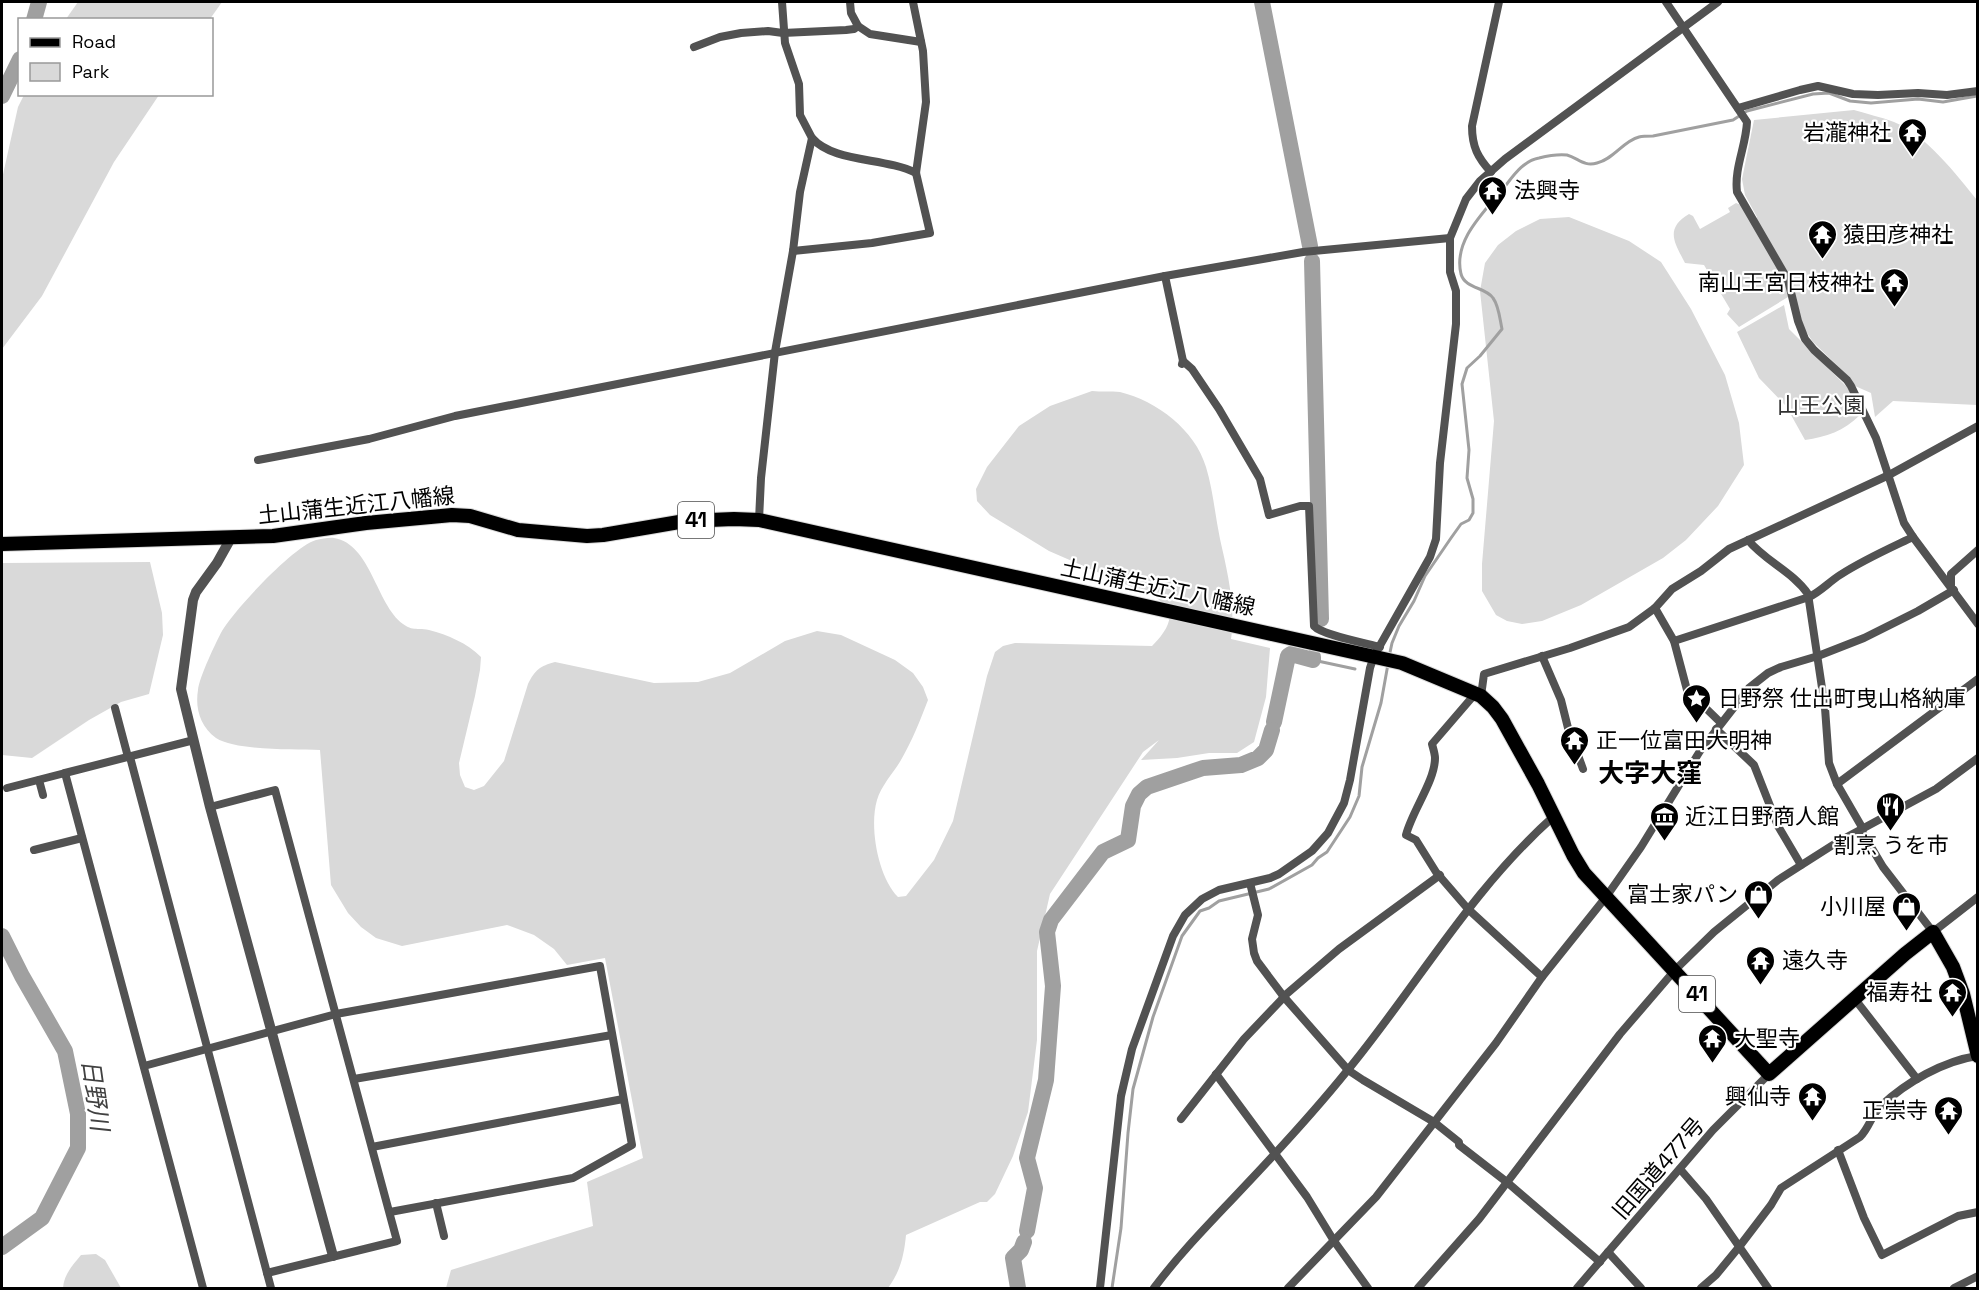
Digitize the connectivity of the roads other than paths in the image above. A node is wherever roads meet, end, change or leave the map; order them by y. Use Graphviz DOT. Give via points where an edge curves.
graph roads {
  1 [pos="782,2"];
  2 [pos="850,2"];
  3 [pos="913,2"];
  4 [pos="1499,2"];
  5 [pos="1666,2"];
  6 [pos="1718,2"];
  7 [pos="858,26"];
  8 [pos="1684,28"];
  9 [pos="783,33"];
  10 [pos="921,42"];
  11 [pos="694,47"];
  12 [pos="1977,91"];
  13 [pos="1738,110"];
  14 [pos="812,138"];
  15 [pos="1491,172"];
  16 [pos="916,173"];
  17 [pos="1450,238"];
  18 [pos="793,251"];
  19 [pos="1165,276"];
  20 [pos="775,352"];
  21 [pos="1977,426"];
  22 [pos="258,460"];
  23 [pos="1889,475"];
  24 [pos="759,520"];
  25 [pos="1913,537"];
  26 [pos="231,538"];
  27 [pos="1748,540"];
  28 [pos="2,544"];
  29 [pos="1977,550"];
  30 [pos="1952,589"];
  31 [pos="1809,597"];
  32 [pos="1655,608"];
  33 [pos="1977,624"];
  34 [pos="1674,641"];
  35 [pos="1378,654"];
  36 [pos="1818,656"];
  37 [pos="1542,657"];
  38 [pos="1977,679"];
  39 [pos="1478,695"];
  40 [pos="115,708"];
  41 [pos="1719,726"];
  42 [pos="194,740"];
  43 [pos="129,757"];
  44 [pos="1977,758"];
  45 [pos="1583,769"];
  46 [pos="64,773"];
  47 [pos="39,780"];
  48 [pos="1837,784"];
  49 [pos="7,788"];
  50 [pos="43,795"];
  51 [pos="210,807"];
  52 [pos="1553,817"];
  53 [pos="1862,829"];
  54 [pos="82,838"];
  55 [pos="34,850"];
  56 [pos="1802,865"];
  57 [pos="1440,875"];
  58 [pos="1250,885"];
  59 [pos="1606,897"];
  60 [pos="1977,897"];
  61 [pos="1468,909"];
  62 [pos="1933,932"];
  63 [pos="1675,970"];
  64 [pos="1542,977"];
  65 [pos="1284,997"];
  66 [pos="1854,998"];
  67 [pos="336,1014"];
  68 [pos="272,1032"];
  69 [pos="612,1035"];
  70 [pos="208,1049"];
  71 [pos="1977,1056"];
  72 [pos="144,1066"];
  73 [pos="1348,1070"];
  74 [pos="1216,1074"];
  75 [pos="1769,1074"];
  76 [pos="354,1079"];
  77 [pos="1917,1079"];
  78 [pos="623,1099"];
  79 [pos="1181,1119"];
  80 [pos="1434,1122"];
  81 [pos="372,1147"];
  82 [pos="1838,1150"];
  83 [pos="1275,1154"];
  84 [pos="1680,1169"];
  85 [pos="1508,1183"];
  86 [pos="436,1203"];
  87 [pos="390,1212"];
  88 [pos="1977,1212"];
  89 [pos="444,1236"];
  90 [pos="1334,1241"];
  91 [pos="1739,1247"];
  92 [pos="1608,1252"];
  93 [pos="333,1257"];
  94 [pos="1600,1262"];
  95 [pos="267,1273"];
  96 [pos="1977,1276"];
  97 [pos="203,1288"];
  98 [pos="271,1288"];
  99 [pos="1100,1288"];
  100 [pos="1154,1288"];
  101 [pos="1288,1288"];
  102 [pos="1368,1288"];
  103 [pos="1418,1288"];
  104 [pos="1577,1288"];
  105 [pos="1641,1288"];
  106 [pos="1701,1288"];
  107 [pos="1768,1288"];
  108 [pos="1954,1288"];
  1 -- 9 [label="street"];
  2 -- 7 [label="street"];
  3 -- 10 [label="street"];
  4 -- 15 [label="street" via="1472,126 1474,147"];
  5 -- 8 [label="street"];
  6 -- 8 [label="street"];
  7 -- 9 [label="street"];
  7 -- 10 [label="street" via="870,34"];
  8 -- 13 [label="street"];
  8 -- 15 [label="street"];
  9 -- 11 [label="street" via="730,34"];
  9 -- 14 [label="street" via="799,84 800,115"];
  10 -- 16 [label="street" via="926,102"];
  12 -- 13 [label="street" via="1872,95 1818,86"];
  13 -- 23 [label="street" via="1745,120 1746,135 1737,192 1788,280 1805,339 1851,386"];
  14 -- 16 [label="street" via="832,152"];
  14 -- 18 [label="street"];
  15 -- 17 [label="street" via="1466,199"];
  16 -- 18 [label="street" via="930,232"];
  17 -- 19 [label="street" via="1303,252"];
  17 -- 35 [label="street" via="1456,324 1440,463 1436,539"];
  18 -- 20 [label="street"];
  19 -- 20 [label="street"];
  19 -- 35 [label="street" via="1182,363 1192,369 1219,409 1260,479 1269,515 1309,506 1314,626"];
  20 -- 22 [label="street"];
  20 -- 24 [label="street"];
  21 -- 23 [label="street"];
  23 -- 25 [label="street" via="1904,523"];
  23 -- 27 [label="street"];
  24 -- 26 [label="main road, 土山蒲生近江八幡線 / 41" via="685,521 586,536 518,530 452,514"];
  24 -- 35 [label="main road, 土山蒲生近江八幡線 / 41"];
  25 -- 30 [label="street"];
  25 -- 31 [label="street" via="1850,568"];
  26 -- 28 [label="main road, 土山蒲生近江八幡線 / 41"];
  26 -- 42 [label="street" via="193,600 181,689"];
  27 -- 31 [label="street" via="1798,582"];
  27 -- 32 [label="street" via="1672,589"];
  29 -- 30 [label="street" via="1951,574"];
  30 -- 33 [label="street"];
  30 -- 36 [label="street" via="1896,623"];
  31 -- 34 [label="street"];
  31 -- 36 [label="street"];
  32 -- 34 [label="street"];
  32 -- 37 [label="street" via="1629,627"];
  34 -- 41 [label="street" via="1687,690"];
  35 -- 39 [label="main road, 土山蒲生近江八幡線 / 41"];
  35 -- 58 [label="street" via="1370,668 1350,780 1334,825 1292,867"];
  36 -- 41 [label="street" via="1781,667 1756,682"];
  36 -- 48 [label="street" via="1829,763"];
  37 -- 39 [label="street" via="1484,674"];
  37 -- 45 [label="street" via="1561,700"];
  38 -- 48 [label="street"];
  39 -- 52 [label="main road, 土山蒲生近江八幡線 / 41" via="1502,719"];
  39 -- 57 [label="street" via="1432,744 1435,759 1430,778 1406,835 1416,840"];
  40 -- 43 [label="street"];
  41 -- 56 [label="street" via="1754,765 1778,826"];
  41 -- 59 [label="street"];
  42 -- 43 [label="street"];
  42 -- 51 [label="street"];
  43 -- 46 [label="street"];
  43 -- 70 [label="street"];
  44 -- 53 [label="street" via="1936,789"];
  46 -- 47 [label="street"];
  46 -- 54 [label="street"];
  47 -- 49 [label="street"];
  47 -- 50 [label="street"];
  48 -- 53 [label="street"];
  51 -- 67 [label="street" via="275,790"];
  51 -- 68 [label="street"];
  52 -- 59 [label="main road, 土山蒲生近江八幡線 / 41" via="1572,855"];
  52 -- 61 [label="street"];
  53 -- 56 [label="street"];
  53 -- 62 [label="street" via="1883,867"];
  54 -- 55 [label="street"];
  54 -- 72 [label="street"];
  56 -- 63 [label="street" via="1752,899"];
  57 -- 61 [label="street"];
  57 -- 65 [label="street" via="1346,944"];
  58 -- 65 [label="street" via="1258,915 1252,939 1254,953"];
  58 -- 99 [label="street" via="1219,890 1202,899 1185,915 1173,936 1132,1049 1121,1096"];
  59 -- 63 [label="main road, 土山蒲生近江八幡線 / 41"];
  59 -- 64 [label="street"];
  60 -- 62 [label="street"];
  61 -- 64 [label="street"];
  61 -- 73 [label="street"];
  62 -- 66 [label="main road"];
  62 -- 71 [label="main road" via="1963,994"];
  63 -- 75 [label="main road, 土山蒲生近江八幡線 / 41"];
  63 -- 85 [label="street" via="1620,1034"];
  64 -- 80 [label="street"];
  65 -- 73 [label="street"];
  65 -- 74 [label="street"];
  66 -- 75 [label="main road"];
  66 -- 77 [label="street"];
  67 -- 68 [label="street"];
  67 -- 69 [label="street" via="600,966"];
  67 -- 76 [label="street"];
  68 -- 70 [label="street"];
  68 -- 93 [label="street"];
  69 -- 76 [label="street"];
  69 -- 78 [label="street"];
  70 -- 72 [label="street"];
  70 -- 95 [label="street"];
  71 -- 77 [label="street"];
  72 -- 97 [label="street"];
  73 -- 80 [label="street"];
  73 -- 83 [label="street"];
  74 -- 79 [label="street"];
  74 -- 83 [label="street"];
  75 -- 84 [label="street, 旧国道477号"];
  76 -- 81 [label="street"];
  77 -- 82 [label="street" via="1879,1107 1860,1137"];
  78 -- 81 [label="street"];
  78 -- 86 [label="street" via="632,1145 573,1178"];
  80 -- 85 [label="street"];
  80 -- 90 [label="street" via="1376,1197"];
  81 -- 87 [label="street"];
  82 -- 88 [label="street" via="1882,1255 1958,1216"];
  82 -- 91 [label="street" via="1784,1185"];
  83 -- 90 [label="street"];
  83 -- 100 [label="street"];
  84 -- 91 [label="street"];
  84 -- 92 [label="street, 旧国道477号"];
  85 -- 94 [label="street"];
  85 -- 103 [label="street"];
  86 -- 87 [label="street"];
  86 -- 89 [label="street"];
  87 -- 93 [label="street" via="397,1240"];
  90 -- 101 [label="street"];
  90 -- 102 [label="street"];
  91 -- 106 [label="street"];
  91 -- 107 [label="street"];
  92 -- 94 [label="street, 旧国道477号"];
  92 -- 105 [label="street"];
  93 -- 95 [label="street"];
  94 -- 104 [label="street, 旧国道477号"];
  95 -- 98 [label="street"];
  96 -- 108 [label="street"];
}
